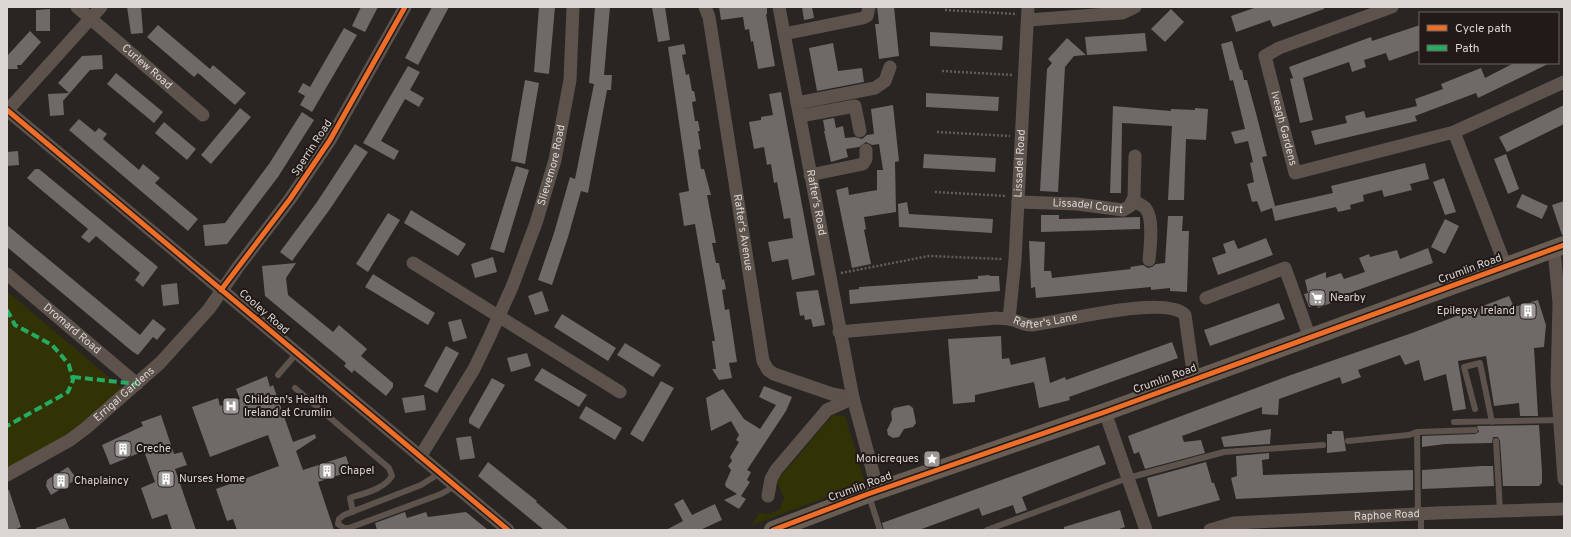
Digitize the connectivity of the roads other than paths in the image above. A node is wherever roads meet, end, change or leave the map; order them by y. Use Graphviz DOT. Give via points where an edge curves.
graph roads {
  1 [pos="77,7"];
  2 [pos="101,7"];
  3 [pos="405,7"];
  4 [pos="573,7"];
  5 [pos="705,7"];
  6 [pos="778,7"];
  7 [pos="869,7"];
  8 [pos="1135,7"];
  9 [pos="1392,7"];
  10 [pos="1028,14"];
  11 [pos="91,18"];
  12 [pos="784,34"];
  13 [pos="890,67"];
  14 [pos="1564,82"];
  15 [pos="798,110"];
  16 [pos="7,111"];
  17 [pos="203,115"];
  18 [pos="860,131"];
  19 [pos="1454,132"];
  20 [pos="866,150"];
  21 [pos="1135,156"];
  22 [pos="810,175"];
  23 [pos="1018,199"];
  24 [pos="1132,201"];
  25 [pos="1559,247"];
  26 [pos="1149,260"];
  27 [pos="413,263"];
  28 [pos="1506,267"];
  29 [pos="7,274"];
  30 [pos="221,290"];
  31 [pos="1206,298"];
  32 [pos="1562,304"];
  33 [pos="499,317"];
  34 [pos="1009,319"];
  35 [pos="839,332"];
  36 [pos="1310,338"];
  37 [pos="296,354"];
  38 [pos="278,375"];
  39 [pos="1194,380"];
  40 [pos="137,384"];
  41 [pos="295,388"];
  42 [pos="620,392"];
  43 [pos="853,398"];
  44 [pos="1475,409"];
  45 [pos="1105,412"];
  46 [pos="1560,420"];
  47 [pos="1454,422"];
  48 [pos="1492,422"];
  49 [pos="1475,430"];
  50 [pos="1417,432"];
  51 [pos="1348,441"];
  52 [pos="1496,441"];
  53 [pos="1323,445"];
  54 [pos="420,457"];
  55 [pos="440,473"];
  56 [pos="7,475"];
  57 [pos="1128,478"];
  58 [pos="1564,479"];
  59 [pos="455,486"];
  60 [pos="873,493"];
  61 [pos="768,496"];
  62 [pos="1564,509"];
  63 [pos="1500,511"];
  64 [pos="353,512"];
  65 [pos="1420,514"];
  66 [pos="990,529"];
  67 [pos="508,530"];
  68 [pos="773,530"];
  69 [pos="880,530"];
  70 [pos="1146,530"];
  71 [pos="1210,530"];
  72 [pos="1421,530"];
  1 -- 11 [label="street, Curlew Road"];
  2 -- 11 [label="street"];
  3 -- 30 [label="street, Sperrin Road" via="330,140 290,199"];
  4 -- 33 [label="street, Slievemore Road" via="570,80 555,160 536,223"];
  5 -- 43 [label="street, Rafter's Avenue" via="709,17 763,361 774,374 832,394"];
  6 -- 12 [label="street, Rafter's Road"];
  7 -- 12 [label="street" via="867,16 863,18"];
  8 -- 10 [label="street" via="1122,13"];
  9 -- 19 [label="street, Iveagh Gardens" via="1279,48 1265,56 1295,173"];
  10 -- 23 [label="street, Lissadel Road"];
  11 -- 16 [label="street"];
  11 -- 17 [label="street, Curlew Road"];
  12 -- 15 [label="street, Rafter's Road"];
  13 -- 15 [label="street" via="884,81 875,88"];
  14 -- 19 [label="street, Iveagh Gardens"];
  15 -- 18 [label="street" via="855,106"];
  15 -- 22 [label="street, Rafter's Road"];
  16 -- 30 [label="street, Cooley Road"];
  19 -- 28 [label="street"];
  20 -- 22 [label="street" via="863,164"];
  21 -- 24 [label="street, Lissadel Court"];
  22 -- 35 [label="street, Rafter's Road"];
  23 -- 24 [label="street, Lissadel Court" via="1123,210 1130,206"];
  23 -- 34 [label="street, Lissadel Road"];
  24 -- 26 [label="street" via="1141,205 1149,214"];
  25 -- 28 [label="main road, Crumlin Road"];
  25 -- 32 [label="street"];
  27 -- 33 [label="street"];
  28 -- 36 [label="main road, Crumlin Road"];
  29 -- 40 [label="street, Dromard Road"];
  30 -- 37 [label="street, Cooley Road"];
  30 -- 40 [label="street, Errigal Gardens" via="209,309"];
  31 -- 36 [label="street" via="1285,268"];
  32 -- 46 [label="street" via="1557,384"];
  33 -- 42 [label="street"];
  33 -- 54 [label="street, Slievemore Road" via="474,369"];
  34 -- 35 [label="street, Rafter's Lane"];
  34 -- 39 [label="street, Rafter's Lane" via="1031,326 1132,308 1180,310 1185,315"];
  35 -- 43 [label="street, Rafter's Road"];
  36 -- 39 [label="main road, Crumlin Road"];
  37 -- 38 [label="lane"];
  37 -- 54 [label="street, Cooley Road"];
  39 -- 45 [label="main road, Crumlin Road"];
  40 -- 56 [label="street, Errigal Gardens" via="70,440"];
  41 -- 64 [label="lane" via="389,468 392,476 388,482 350,498"];
  43 -- 60 [label="street, Rafter's Road"];
  43 -- 61 [label="street" via="835,405 820,417 776,470 771,479"];
  44 -- 48 [label="lane" via="1464,367 1480,363"];
  45 -- 57 [label="street"];
  45 -- 60 [label="main road, Crumlin Road"];
  46 -- 48 [label="lane"];
  46 -- 58 [label="street"];
  47 -- 48 [label="lane"];
  49 -- 50 [label="lane"];
  50 -- 51 [label="lane"];
  50 -- 65 [label="lane"];
  52 -- 63 [label="lane"];
  53 -- 57 [label="lane" via="1224,452"];
  54 -- 55 [label="street, Cooley Road"];
  55 -- 59 [label="street, Cooley Road"];
  55 -- 64 [label="lane" via="421,485"];
  57 -- 66 [label="lane"];
  57 -- 70 [label="street"];
  59 -- 64 [label="lane" via="399,510 348,528 341,527 338,519"];
  59 -- 67 [label="street, Cooley Road"];
  60 -- 68 [label="main road, Crumlin Road"];
  60 -- 69 [label="lane"];
  62 -- 63 [label="street, Raphoe Road"];
  63 -- 65 [label="street, Raphoe Road"];
  65 -- 71 [label="street, Raphoe Road" via="1234,523"];
  65 -- 72 [label="lane"];
}
